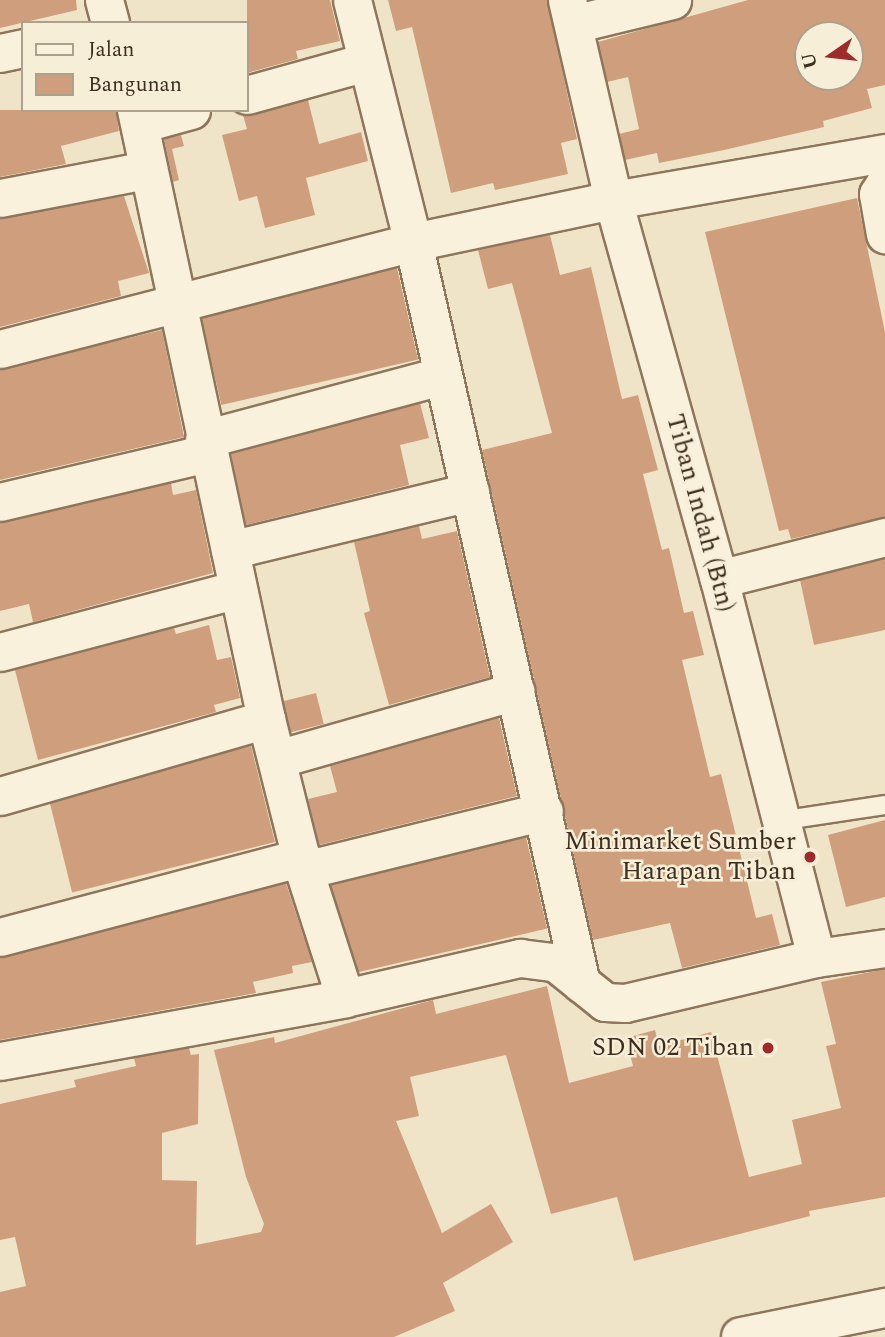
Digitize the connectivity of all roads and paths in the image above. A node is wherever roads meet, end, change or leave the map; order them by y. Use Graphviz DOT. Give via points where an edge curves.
graph roads {
  1 [pos="104,0"];
  2 [pos="352,0"];
  3 [pos="673,0"];
  4 [pos="570,12"];
  5 [pos="109,21"];
  6 [pos="21,48"];
  7 [pos="0,53"];
  8 [pos="366,62"];
  9 [pos="248,95"];
  10 [pos="176,112"];
  11 [pos="138,117"];
  12 [pos="885,153"];
  13 [pos="147,170"];
  14 [pos="885,183"];
  15 [pos="0,198"];
  16 [pos="613,200"];
  17 [pos="885,234"];
  18 [pos="414,242"];
  19 [pos="179,306"];
  20 [pos="0,349"];
  21 [pos="440,376"];
  22 [pos="206,446"];
  23 [pos="470,492"];
  24 [pos="0,502"];
  25 [pos="885,537"];
  26 [pos="230,550"];
  27 [pos="719,579"];
  28 [pos="238,589"];
  29 [pos="0,652"];
  30 [pos="516,691"];
  31 [pos="266,719"];
  32 [pos="277,759"];
  33 [pos="0,796"];
  34 [pos="885,805"];
  35 [pos="544,811"];
  36 [pos="779,821"];
  37 [pos="303,864"];
  38 [pos="0,937"];
  39 [pos="885,948"];
  40 [pos="816,958"];
  41 [pos="581,982"];
  42 [pos="345,998"];
  43 [pos="0,1061"];
  44 [pos="885,1308"];
  45 [pos="885,1329"];
  46 [pos="741,1337"];
  47 [pos="848,1337"];
  1 -- 5 [label="street"];
  2 -- 8 [label="street"];
  3 -- 4 [label="street"];
  4 -- 16 [label="street, Tiban Indah (Btn)"];
  6 -- 7 [label="street"];
  8 -- 9 [label="street"];
  8 -- 18 [label="street"];
  10 -- 11 [label="street"];
  11 -- 13 [label="street"];
  12 -- 16 [label="street"];
  13 -- 15 [label="street"];
  13 -- 19 [label="street"];
  14 -- 17 [label="street" via="878,194"];
  16 -- 18 [label="street"];
  16 -- 27 [label="street, Tiban Indah (Btn)"];
  18 -- 19 [label="street"];
  18 -- 21 [label="street"];
  19 -- 20 [label="street"];
  19 -- 22 [label="street"];
  21 -- 22 [label="street"];
  21 -- 23 [label="street"];
  22 -- 24 [label="street"];
  22 -- 26 [label="street"];
  23 -- 26 [label="street"];
  23 -- 30 [label="street"];
  25 -- 27 [label="street"];
  26 -- 28 [label="street"];
  27 -- 36 [label="street, Tiban Indah (Btn)"];
  28 -- 29 [label="street"];
  28 -- 31 [label="street"];
  30 -- 32 [label="street"];
  30 -- 35 [label="street"];
  31 -- 32 [label="street"];
  31 -- 33 [label="street"];
  32 -- 37 [label="street"];
  34 -- 36 [label="lane"];
  35 -- 37 [label="street"];
  35 -- 41 [label="street"];
  36 -- 40 [label="street, Tiban Indah (Btn)"];
  37 -- 38 [label="street"];
  37 -- 42 [label="street"];
  39 -- 40 [label="street"];
  40 -- 41 [label="street" via="625,1003 605,1002"];
  41 -- 42 [label="street" via="555,962 538,957"];
  42 -- 43 [label="street"];
  44 -- 46 [label="street"];
  45 -- 47 [label="street"];
}
